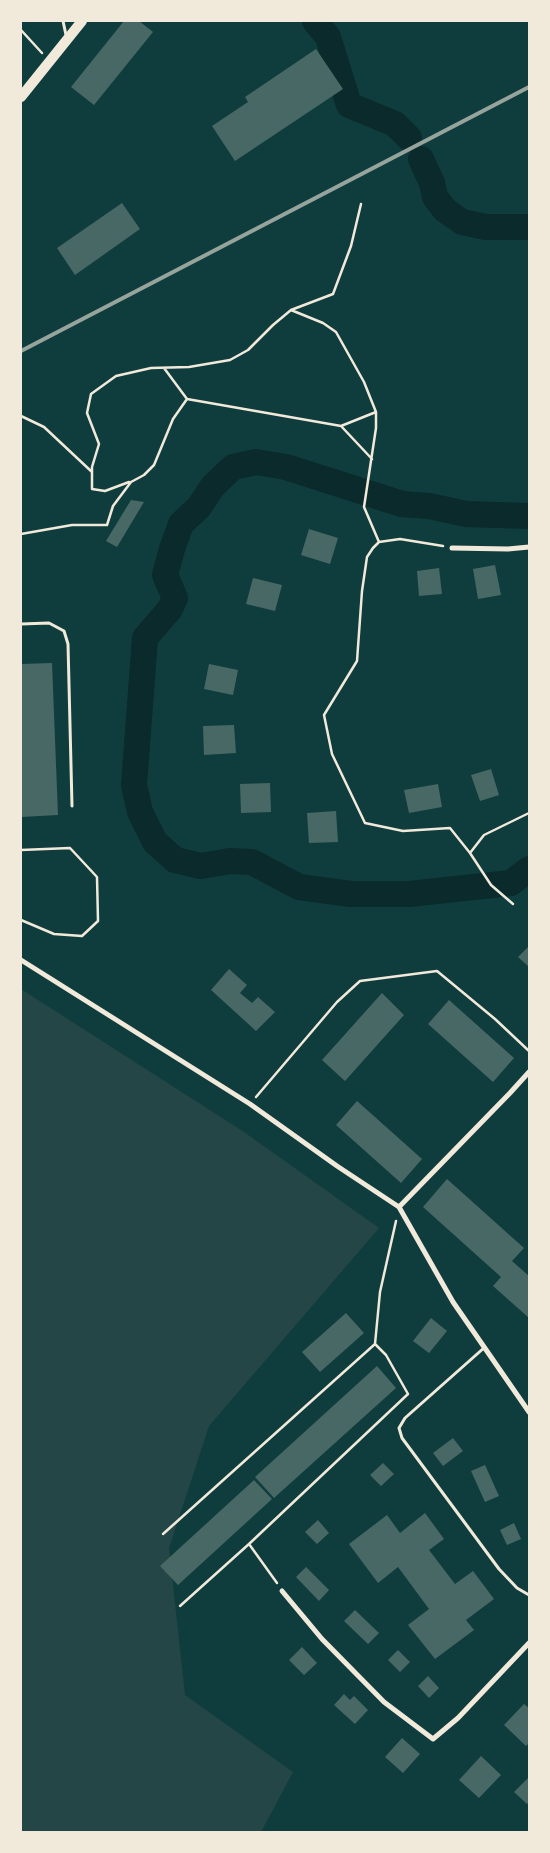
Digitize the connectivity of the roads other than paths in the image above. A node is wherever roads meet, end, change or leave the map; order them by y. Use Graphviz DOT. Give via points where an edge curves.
graph roads {
  1 [pos="63,21"];
  2 [pos="82,21"];
  3 [pos="67,40"];
  4 [pos="21,97"];
  5 [pos="529,547"];
  6 [pos="452,548"];
  7 [pos="21,624"];
  8 [pos="72,806"];
  9 [pos="21,960"];
  10 [pos="529,1072"];
  11 [pos="399,1207"];
  12 [pos="484,1347"];
  13 [pos="529,1412"];
  14 [pos="282,1591"];
  15 [pos="529,1595"];
  16 [pos="529,1642"];
  1 -- 3 [label="lane"];
  2 -- 3 [label="main road"];
  3 -- 4 [label="main road"];
  5 -- 6 [label="street"];
  7 -- 8 [label="lane" via="48,623 64,631 68,644"];
  9 -- 11 [label="street" via="250,1104"];
  10 -- 11 [label="street"];
  11 -- 12 [label="street" via="453,1302"];
  12 -- 13 [label="street"];
  12 -- 15 [label="lane" via="405,1418 400,1428 402,1438 499,1569"];
  14 -- 16 [label="street" via="322,1639 384,1702 433,1738 458,1718"];
}
